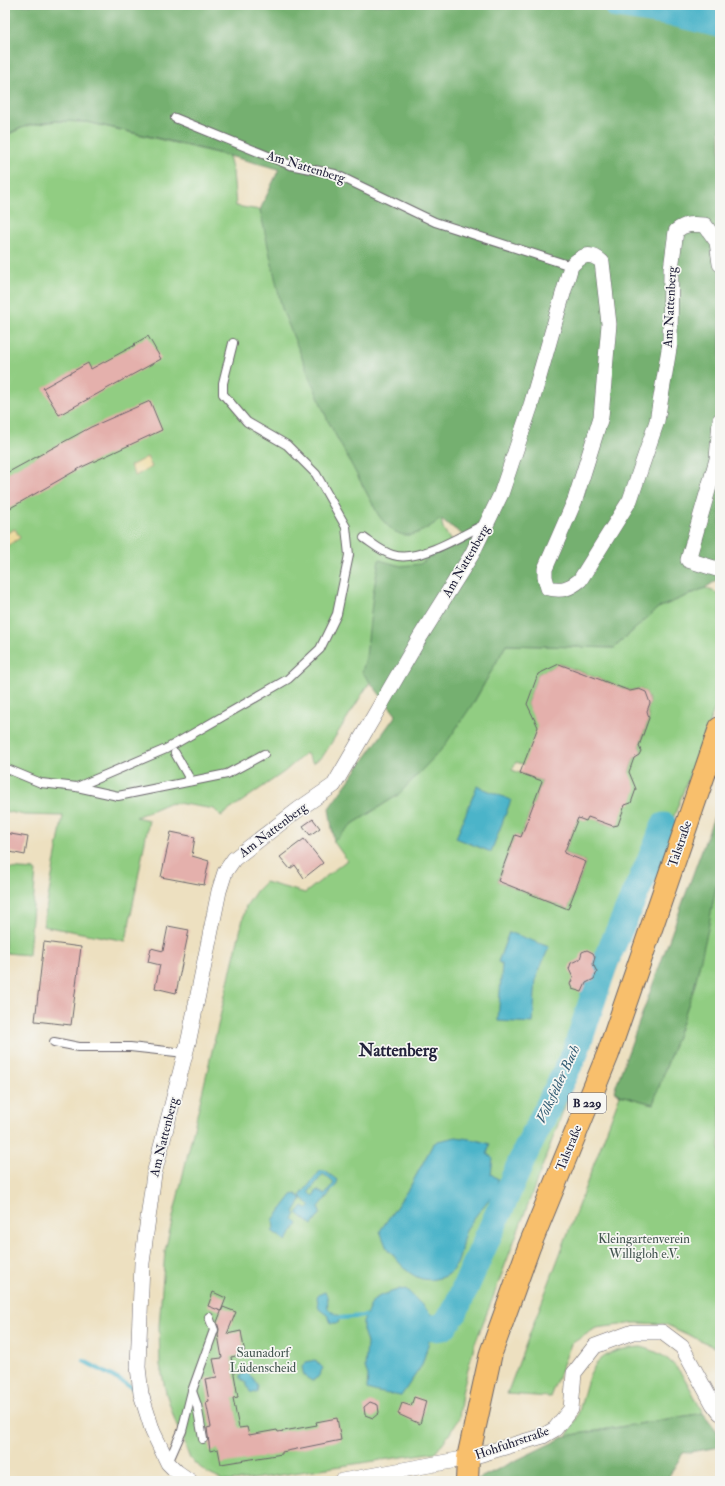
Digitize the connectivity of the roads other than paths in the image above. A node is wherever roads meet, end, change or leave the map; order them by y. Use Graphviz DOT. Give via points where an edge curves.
graph roads {
  1 [pos="175,118"];
  2 [pos="720,264"];
  3 [pos="572,266"];
  4 [pos="233,343"];
  5 [pos="720,420"];
  6 [pos="487,523"];
  7 [pos="364,538"];
  8 [pos="720,570"];
  9 [pos="720,728"];
  10 [pos="175,753"];
  11 [pos="264,754"];
  12 [pos="5,768"];
  13 [pos="191,781"];
  14 [pos="77,787"];
  15 [pos="54,1042"];
  16 [pos="185,1053"];
  17 [pos="209,1317"];
  18 [pos="192,1390"];
  19 [pos="720,1413"];
  20 [pos="203,1440"];
  21 [pos="468,1458"];
  22 [pos="168,1463"];
  23 [pos="190,1481"];
  24 [pos="342,1481"];
  25 [pos="467,1481"];
  1 -- 3 [label="lane, Am Nattenberg" via="290,165 335,174 435,222"];
  2 -- 3 [label="street, Am Nattenberg" via="717,242 705,225 692,223 676,231 671,269 670,343 658,421 630,500 580,580 570,588 557,590 548,588 545,568 575,500 601,417 609,324 602,262 596,256 588,255 579,258"];
  3 -- 6 [label="street, Am Nattenberg" via="531,405 501,494"];
  4 -- 14 [label="lane" via="223,383 223,394 247,422 287,445 316,474 346,527 349,555 337,614 320,648 288,679 166,749"];
  5 -- 8 [label="street" via="717,459 688,560"];
  6 -- 7 [label="lane" via="426,552 410,556 393,556"];
  6 -- 16 [label="street, Am Nattenberg" via="472,554 420,637 334,785 234,859 225,872 218,891"];
  9 -- 21 [label="main road, Talstraße / B 229" via="608,1054 529,1247 491,1353"];
  10 -- 13 [label="lane"];
  11 -- 13 [label="lane" via="227,774"];
  12 -- 14 [label="lane" via="41,783"];
  13 -- 14 [label="lane" via="118,796"];
  15 -- 16 [label="lane" via="79,1047 130,1047"];
  16 -- 22 [label="street, Am Nattenberg" via="154,1174 142,1263 139,1334 138,1367 142,1394 153,1432"];
  17 -- 18 [label="lane" via="214,1330"];
  18 -- 20 [label="lane"];
  18 -- 22 [label="lane" via="182,1431"];
  19 -- 21 [label="street, Hohfuhrstraße" via="682,1347 662,1332 633,1332 595,1346 574,1373 571,1409 555,1429 542,1436"];
  21 -- 24 [label="street"];
  21 -- 25 [label="main road, Talstraße / B 229"];
  22 -- 23 [label="street, Am Nattenberg"];
}
